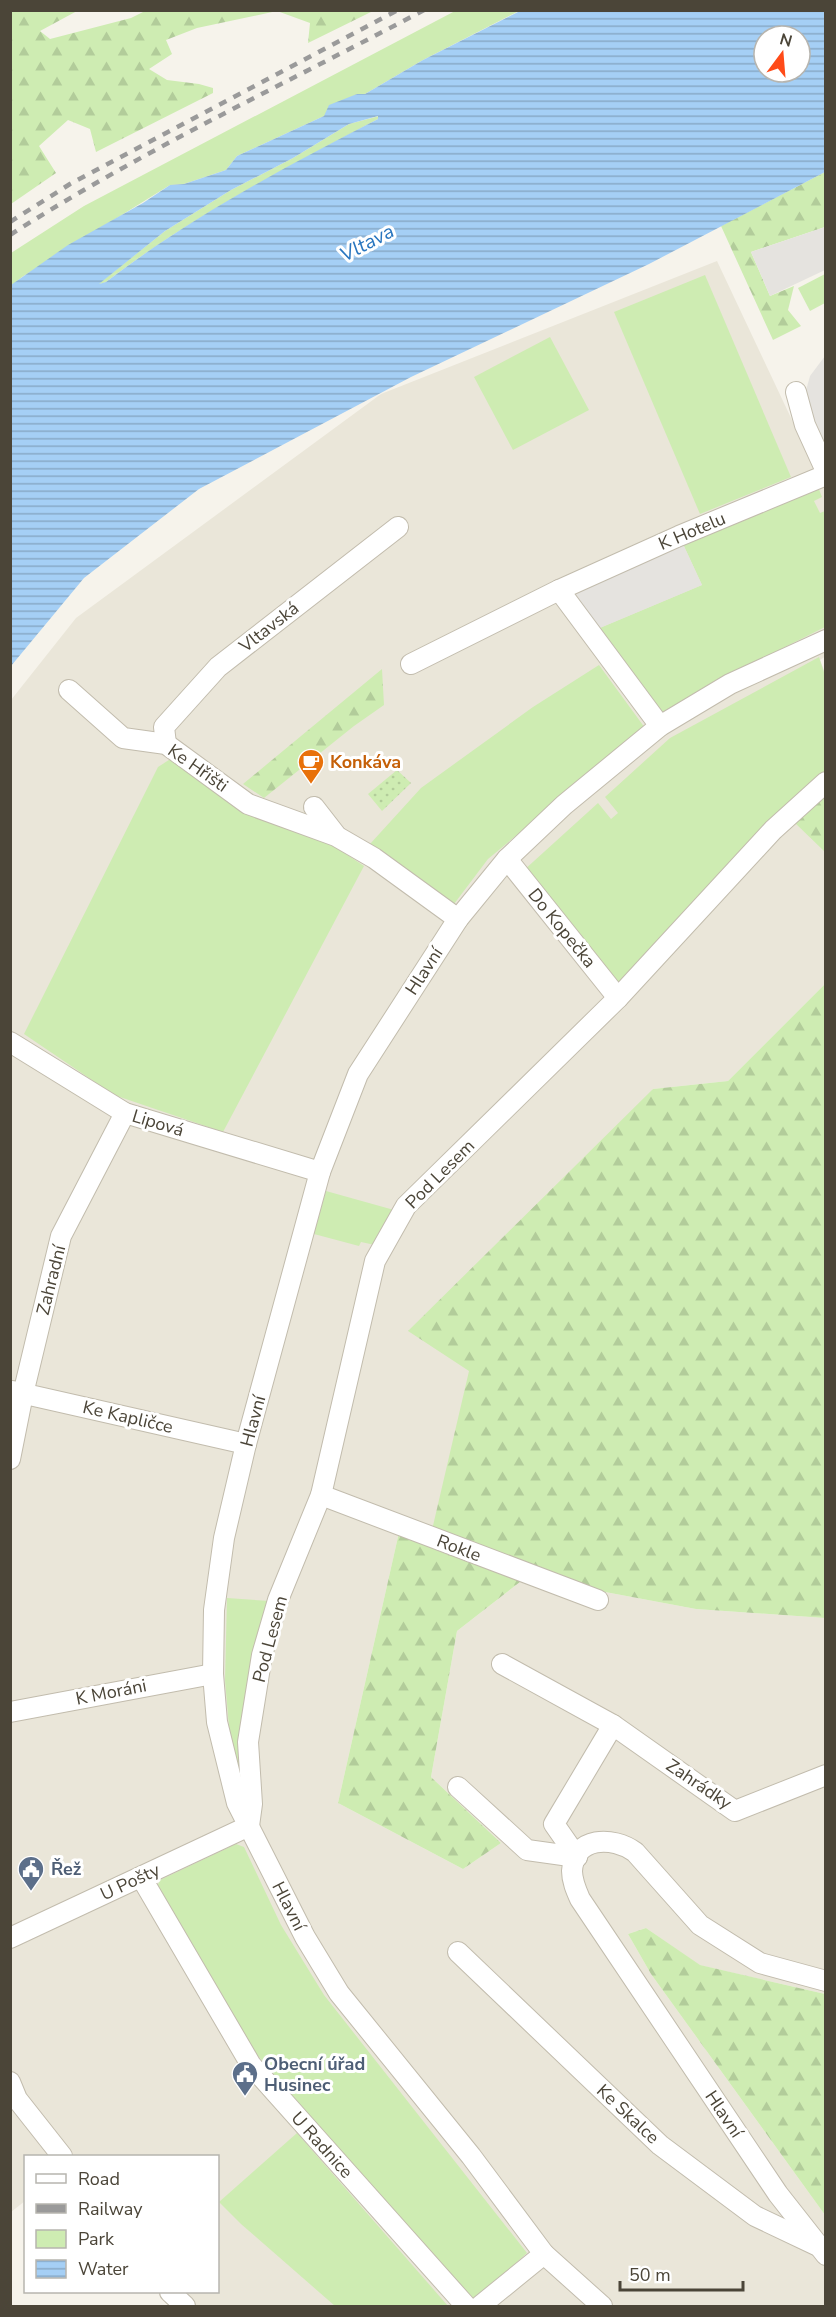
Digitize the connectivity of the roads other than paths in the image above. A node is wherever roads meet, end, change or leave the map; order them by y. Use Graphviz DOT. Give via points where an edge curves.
graph roads {
  1 [pos="796,392"];
  2 [pos="825,473"];
  3 [pos="398,527"];
  4 [pos="559,590"];
  5 [pos="825,640"];
  6 [pos="411,664"];
  7 [pos="69,690"];
  8 [pos="660,726"];
  9 [pos="166,744"];
  10 [pos="825,782"];
  11 [pos="314,807"];
  12 [pos="336,836"];
  13 [pos="507,859"];
  14 [pos="458,919"];
  15 [pos="618,998"];
  16 [pos="12,1048"];
  17 [pos="125,1113"];
  18 [pos="320,1172"];
  19 [pos="16,1392"];
  20 [pos="246,1444"];
  21 [pos="10,1459"];
  22 [pos="321,1495"];
  23 [pos="598,1600"];
  24 [pos="502,1664"];
  25 [pos="213,1674"];
  26 [pos="10,1712"];
  27 [pos="613,1725"];
  28 [pos="825,1775"];
  29 [pos="458,1787"];
  30 [pos="249,1826"];
  31 [pos="577,1857"];
  32 [pos="141,1877"];
  33 [pos="10,1938"];
  34 [pos="458,1952"];
  35 [pos="825,1981"];
  36 [pos="10,2082"];
  37 [pos="60,2155"];
  38 [pos="822,2251"];
  39 [pos="544,2254"];
  40 [pos="171,2293"];
  41 [pos="185,2307"];
  42 [pos="466,2307"];
  43 [pos="480,2307"];
  44 [pos="602,2307"];
  1 -- 2 [label="street"];
  2 -- 4 [label="street, K Hotelu"];
  3 -- 9 [label="street, Vltavská" via="218,667 164,727"];
  4 -- 6 [label="street, K Hotelu"];
  4 -- 8 [label="street"];
  5 -- 8 [label="street, Hlavní" via="730,684"];
  7 -- 9 [label="street, Ke Hřišti" via="123,738"];
  8 -- 13 [label="street, Hlavní" via="564,805"];
  9 -- 12 [label="street, Ke Hřišti" via="248,804"];
  10 -- 15 [label="street, Pod Lesem" via="773,830"];
  11 -- 12 [label="street, Ke Hřišti"];
  12 -- 14 [label="street, Ke Hřišti" via="374,858"];
  13 -- 14 [label="street, Hlavní"];
  13 -- 15 [label="street, Do Kopečka"];
  14 -- 18 [label="street, Hlavní" via="358,1074"];
  15 -- 22 [label="street, Pod Lesem" via="406,1206 375,1261"];
  16 -- 17 [label="street, Lipová"];
  17 -- 18 [label="street, Lipová"];
  17 -- 19 [label="street, Zahradní" via="62,1236"];
  18 -- 20 [label="street, Hlavní"];
  19 -- 20 [label="street, Ke Kapličce"];
  19 -- 21 [label="street, Zahradní"];
  20 -- 25 [label="street, Hlavní" via="224,1538 214,1610"];
  22 -- 23 [label="street, Rokle"];
  22 -- 30 [label="street, Pod Lesem" via="278,1600 262,1655 248,1742 252,1804"];
  24 -- 27 [label="street, Zahrádky"];
  25 -- 26 [label="street, K Moráni"];
  25 -- 30 [label="street, Hlavní" via="217,1722 237,1803"];
  27 -- 28 [label="street, Zahrádky" via="735,1811"];
  27 -- 31 [label="street" via="554,1824"];
  29 -- 31 [label="street" via="527,1850"];
  30 -- 32 [label="street, U Pošty"];
  30 -- 39 [label="street, Hlavní" via="305,1937 339,1993 471,2156"];
  31 -- 35 [label="street" via="593,1843 609,1841 624,1845 635,1852 700,1925 760,1963"];
  31 -- 38 [label="street, Hlavní" via="572,1870 580,1899 777,2194"];
  32 -- 33 [label="street, U Pošty"];
  32 -- 42 [label="street, U Radnice" via="251,2066"];
  34 -- 38 [label="street, Ke Skalce" via="660,2145 755,2217"];
  36 -- 37 [label="street" via="17,2099"];
  39 -- 43 [label="street"];
  39 -- 44 [label="street, Hlavní"];
  40 -- 41 [label="street"];
}
